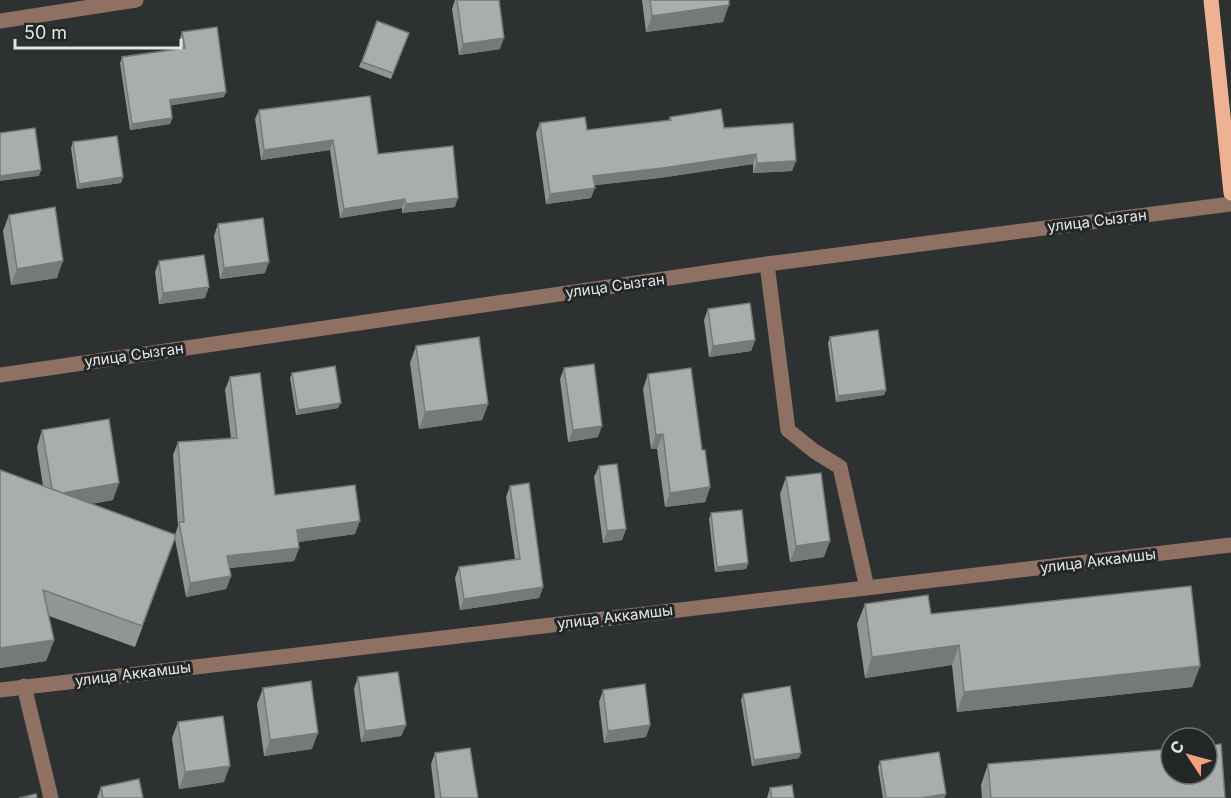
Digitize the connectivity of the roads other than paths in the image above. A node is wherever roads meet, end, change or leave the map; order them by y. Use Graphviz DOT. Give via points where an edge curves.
graph roads {
  1 [pos="136,0"];
  2 [pos="1211,0"];
  3 [pos="0,21"];
  4 [pos="1231,194"];
  5 [pos="1231,204"];
  6 [pos="767,264"];
  7 [pos="0,375"];
  8 [pos="1231,545"];
  9 [pos="867,588"];
  10 [pos="24,687"];
  11 [pos="0,690"];
  12 [pos="51,798"];
  1 -- 3 [label="street"];
  2 -- 4 [label="main road"];
  5 -- 6 [label="street, улица Сызган"];
  6 -- 7 [label="street, улица Сызган"];
  6 -- 9 [label="street" via="788,430 840,466"];
  8 -- 9 [label="street, улица Аккамшы"];
  9 -- 10 [label="street, улица Аккамшы"];
  10 -- 11 [label="street, улица Аккамшы"];
  10 -- 12 [label="street"];
}
